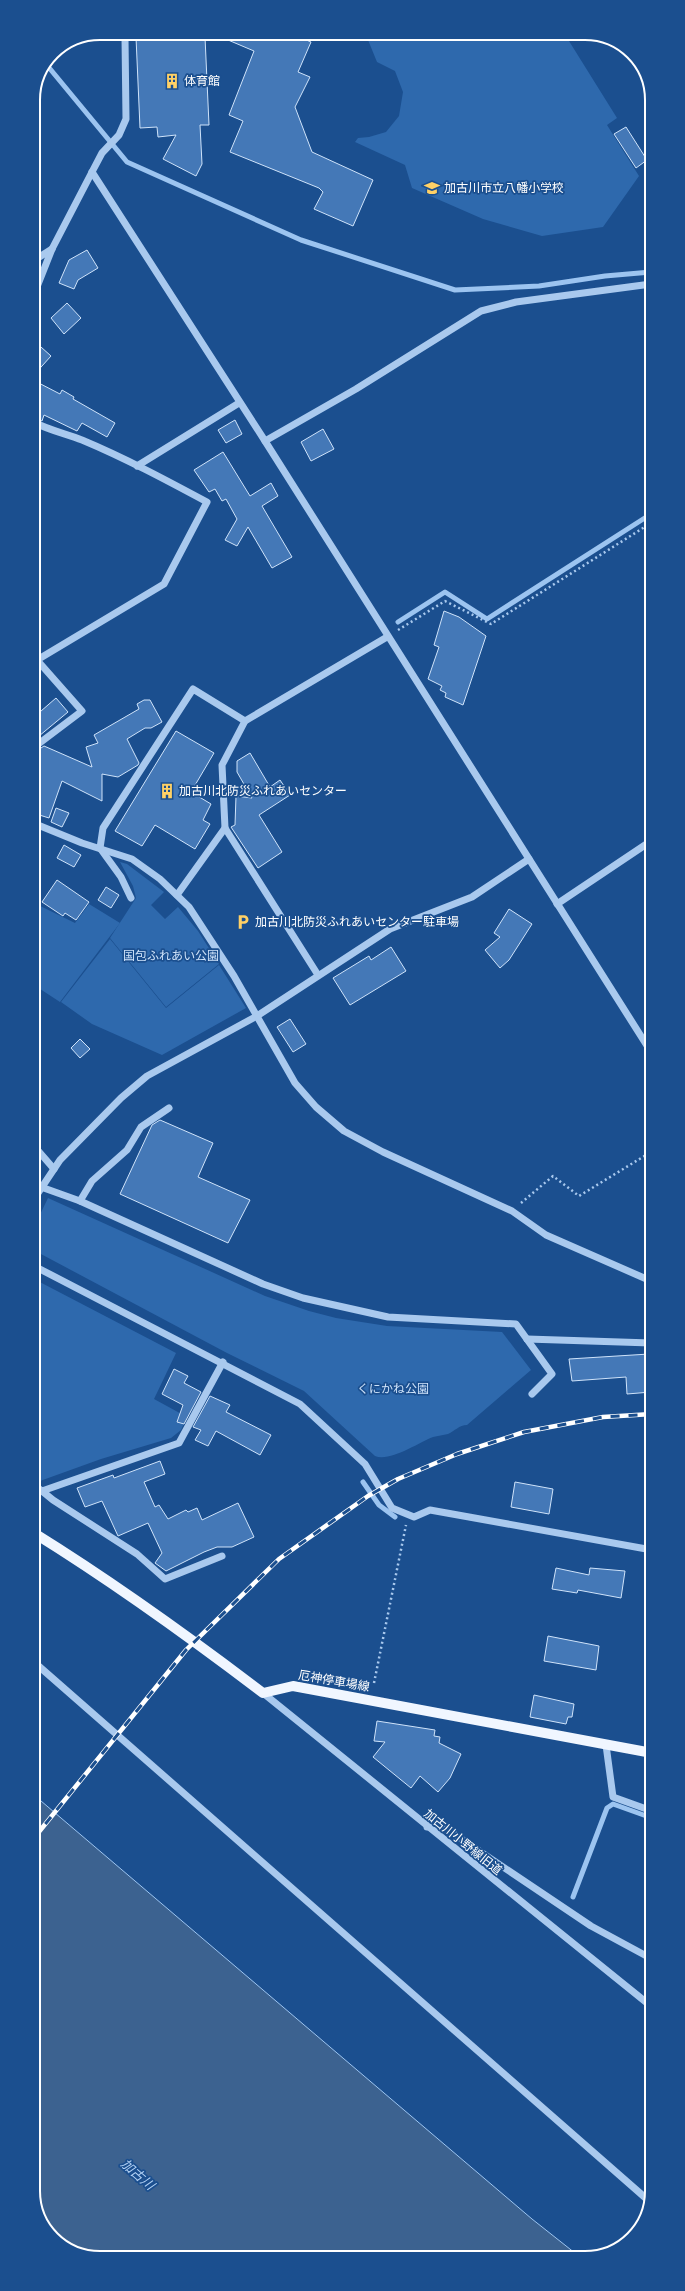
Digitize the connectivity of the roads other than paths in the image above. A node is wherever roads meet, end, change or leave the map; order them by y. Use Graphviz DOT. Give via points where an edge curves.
graph roads {
  1 [pos="125,40"];
  2 [pos="92,172"];
  3 [pos="52,249"];
  4 [pos="40,257"];
  5 [pos="40,279"];
  6 [pos="645,285"];
  7 [pos="239,403"];
  8 [pos="40,426"];
  9 [pos="265,441"];
  10 [pos="138,466"];
  11 [pos="387,637"];
  12 [pos="40,658"];
  13 [pos="40,663"];
  14 [pos="245,721"];
  15 [pos="40,743"];
  16 [pos="40,826"];
  17 [pos="225,828"];
  18 [pos="645,845"];
  19 [pos="100,848"];
  20 [pos="529,859"];
  21 [pos="177,895"];
  22 [pos="131,898"];
  23 [pos="557,904"];
  24 [pos="318,975"];
  25 [pos="256,1016"];
  26 [pos="645,1043"];
  27 [pos="169,1108"];
  28 [pos="40,1153"];
  29 [pos="54,1169"];
  30 [pos="41,1187"];
  31 [pos="80,1201"];
  32 [pos="40,1269"];
  33 [pos="645,1278"];
  34 [pos="527,1339"];
  35 [pos="645,1344"];
  36 [pos="223,1362"];
  37 [pos="532,1394"];
  38 [pos="42,1491"];
  39 [pos="40,1537"];
  40 [pos="645,1549"];
  41 [pos="222,1556"];
  42 [pos="40,1667"];
  43 [pos="262,1693"];
  44 [pos="606,1745"];
  45 [pos="645,1752"];
  46 [pos="645,1808"];
  47 [pos="427,1827"];
  48 [pos="645,1955"];
  49 [pos="645,2001"];
  50 [pos="644,2197"];
  1 -- 2 [label="street" via="126,119 119,135 102,153"];
  2 -- 3 [label="street"];
  2 -- 7 [label="street"];
  3 -- 4 [label="street"];
  3 -- 5 [label="street"];
  6 -- 9 [label="street" via="539,298 481,311 356,389"];
  7 -- 9 [label="street"];
  7 -- 10 [label="street"];
  8 -- 10 [label="street" via="82,440"];
  9 -- 11 [label="street"];
  10 -- 12 [label="street" via="207,502 164,584"];
  11 -- 14 [label="street"];
  11 -- 20 [label="street"];
  13 -- 15 [label="street" via="82,711"];
  14 -- 17 [label="street" via="222,765"];
  14 -- 19 [label="street" via="193,689 103,828"];
  16 -- 19 [label="street"];
  17 -- 21 [label="street"];
  17 -- 24 [label="street"];
  18 -- 23 [label="street"];
  19 -- 21 [label="street" via="132,859 146,867"];
  19 -- 22 [label="street" via="121,877"];
  20 -- 23 [label="street"];
  20 -- 24 [label="street" via="472,897 390,929"];
  21 -- 25 [label="street" via="200,921"];
  23 -- 26 [label="street"];
  24 -- 25 [label="street"];
  25 -- 29 [label="street" via="147,1076 121,1098"];
  25 -- 33 [label="street" via="296,1083 316,1107 344,1131 382,1152 512,1211 546,1235"];
  27 -- 31 [label="street" via="141,1127 127,1150 92,1182"];
  28 -- 29 [label="street"];
  29 -- 30 [label="street"];
  30 -- 31 [label="street"];
  31 -- 34 [label="street" via="263,1284 303,1298 388,1317 516,1324"];
  32 -- 36 [label="street"];
  34 -- 35 [label="street"];
  34 -- 37 [label="street" via="552,1374"];
  36 -- 38 [label="street" via="179,1442"];
  36 -- 40 [label="street" via="300,1404 365,1464 392,1508 414,1517 430,1510"];
  38 -- 41 [label="street" via="137,1554 165,1579"];
  39 -- 43 [label="main road" via="101,1575 195,1641"];
  42 -- 50 [label="street"];
  43 -- 44 [label="main road, 厄神停車場線" via="293,1686"];
  43 -- 47 [label="street, 加古川小野線旧道"];
  44 -- 45 [label="main road, 厄神停車場線"];
  44 -- 46 [label="street" via="613,1797"];
  47 -- 48 [label="street" via="442,1826 591,1926"];
  47 -- 49 [label="street, 加古川小野線旧道"];
}
